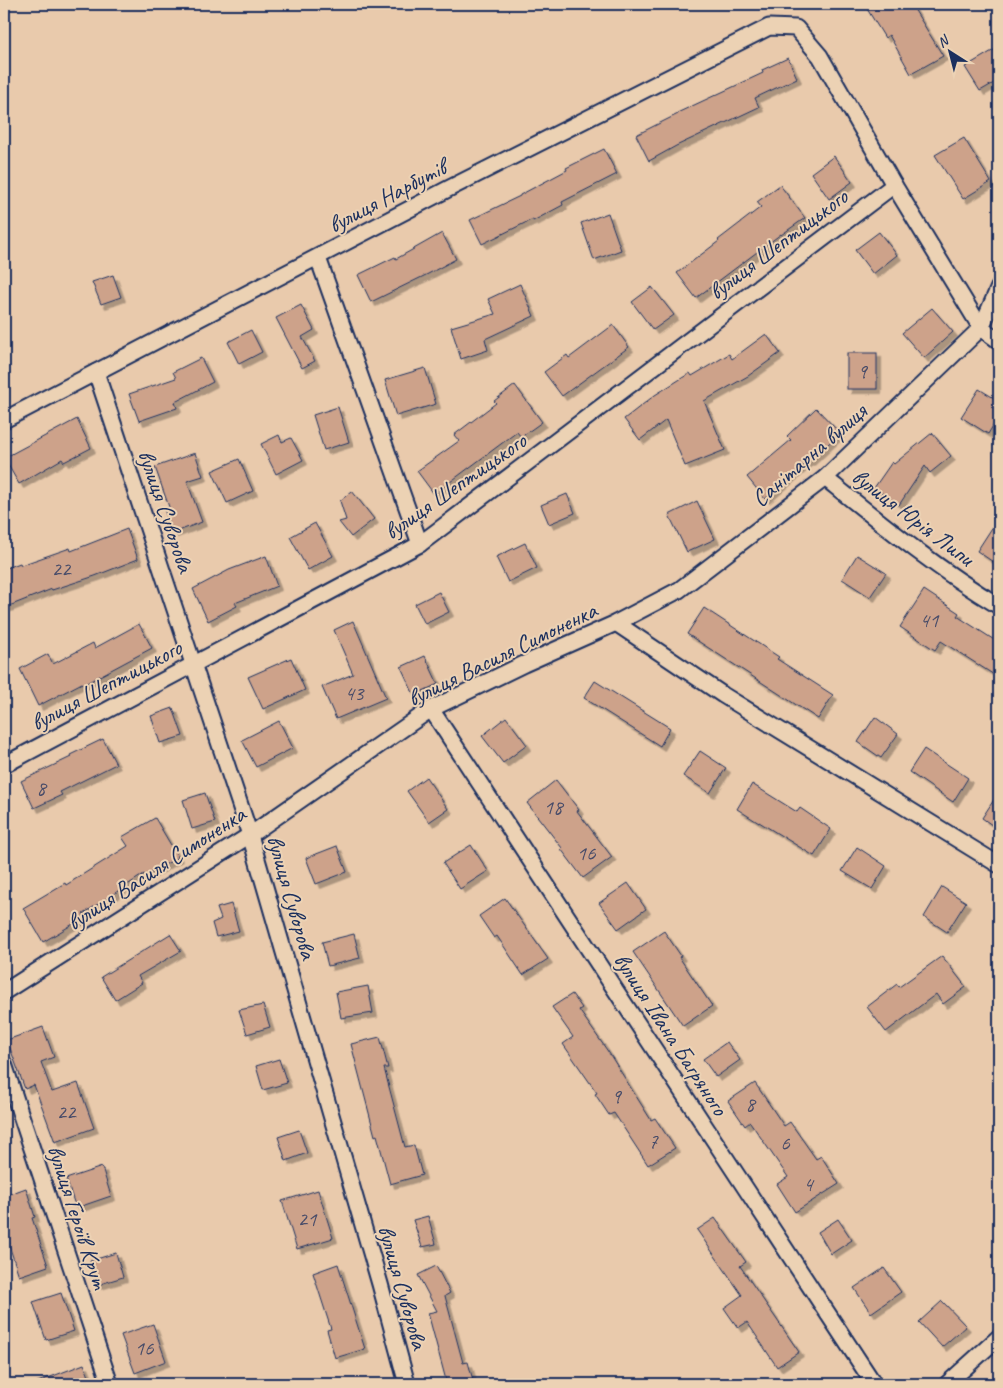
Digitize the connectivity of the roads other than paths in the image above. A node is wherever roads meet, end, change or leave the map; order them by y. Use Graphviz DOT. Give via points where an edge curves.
graph roads {
  1 [pos="894,185"];
  2 [pos="318,258"];
  3 [pos="999,287"];
  4 [pos="980,328"];
  5 [pos="999,342"];
  6 [pos="96,372"];
  7 [pos="4,420"];
  8 [pos="825,478"];
  9 [pos="420,544"];
  10 [pos="999,606"];
  11 [pos="616,623"];
  12 [pos="194,664"];
  13 [pos="431,709"];
  14 [pos="4,765"];
  15 [pos="250,835"];
  16 [pos="999,865"];
  17 [pos="4,992"];
  18 [pos="4,1064"];
  19 [pos="999,1337"];
  20 [pos="110,1384"];
  21 [pos="407,1384"];
  22 [pos="874,1384"];
  23 [pos="947,1384"];
  1 -- 2 [label="street, вулиця Нарбутів" via="820,56 796,28 770,27"];
  1 -- 4 [label="street"];
  1 -- 9 [label="street, вулиця Шептицького"];
  2 -- 6 [label="street, вулиця Нарбутів"];
  2 -- 9 [label="street"];
  3 -- 4 [label="street, Санітарна вулиця"];
  4 -- 5 [label="street"];
  4 -- 8 [label="street, Санітарна вулиця"];
  6 -- 7 [label="street, вулиця Нарбутів"];
  6 -- 12 [label="street, вулиця Суворова"];
  8 -- 10 [label="street, вулиця Юрія Липи" via="889,529"];
  8 -- 11 [label="street, Санітарна вулиця" via="679,590"];
  9 -- 12 [label="street, вулиця Шептицького"];
  11 -- 13 [label="street, вулиця Василя Симоненка"];
  11 -- 16 [label="street, вулиця Василя Симоненка" via="722,695"];
  12 -- 14 [label="street, вулиця Шептицького"];
  12 -- 15 [label="street, вулиця Суворова"];
  13 -- 15 [label="street, вулиця Василя Симоненка"];
  13 -- 22 [label="street, вулиця Івана Багряного"];
  15 -- 17 [label="street, вулиця Василя Симоненка"];
  15 -- 21 [label="street, вулиця Суворова"];
  18 -- 20 [label="street, вулиця Героїв Крут"];
  19 -- 23 [label="street"];
}
